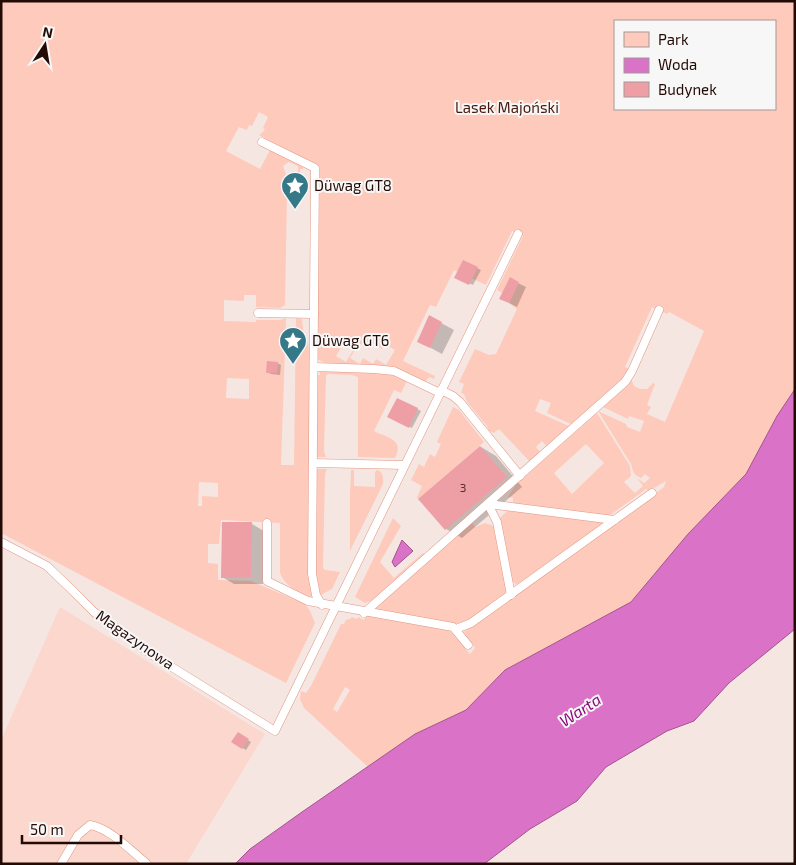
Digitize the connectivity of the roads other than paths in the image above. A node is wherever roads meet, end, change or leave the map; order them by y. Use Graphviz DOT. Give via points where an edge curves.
graph roads {
  1 [pos="262,142"];
  2 [pos="518,234"];
  3 [pos="659,310"];
  4 [pos="258,313"];
  5 [pos="314,314"];
  6 [pos="314,367"];
  7 [pos="441,391"];
  8 [pos="313,463"];
  9 [pos="404,466"];
  10 [pos="520,476"];
  11 [pos="652,493"];
  12 [pos="488,504"];
  13 [pos="614,520"];
  14 [pos="267,523"];
  15 [pos="1,542"];
  16 [pos="511,595"];
  17 [pos="322,605"];
  18 [pos="335,607"];
  19 [pos="364,612"];
  20 [pos="456,629"];
  21 [pos="468,645"];
  22 [pos="146,863"];
  23 [pos="61,864"];
  1 -- 5 [label="lane" via="315,168"];
  2 -- 7 [label="lane"];
  3 -- 10 [label="lane" via="625,382"];
  4 -- 5 [label="lane"];
  5 -- 6 [label="lane"];
  6 -- 7 [label="lane" via="394,371"];
  6 -- 8 [label="lane"];
  7 -- 9 [label="lane"];
  7 -- 10 [label="lane" via="460,402"];
  8 -- 9 [label="lane"];
  8 -- 17 [label="lane" via="312,574 316,595"];
  9 -- 18 [label="lane"];
  10 -- 12 [label="lane"];
  11 -- 13 [label="lane"];
  12 -- 13 [label="lane"];
  12 -- 16 [label="lane" via="497,522"];
  12 -- 19 [label="lane"];
  13 -- 16 [label="lane"];
  14 -- 17 [label="lane" via="266,581"];
  15 -- 18 [label="lane, Magazynowa" via="46,566 94,612 154,656 275,731"];
  16 -- 20 [label="lane" via="471,623"];
  17 -- 18 [label="lane"];
  18 -- 19 [label="lane"];
  19 -- 20 [label="lane"];
  20 -- 21 [label="lane"];
  22 -- 23 [label="lane" via="98,826 90,825 78,835"];
}
